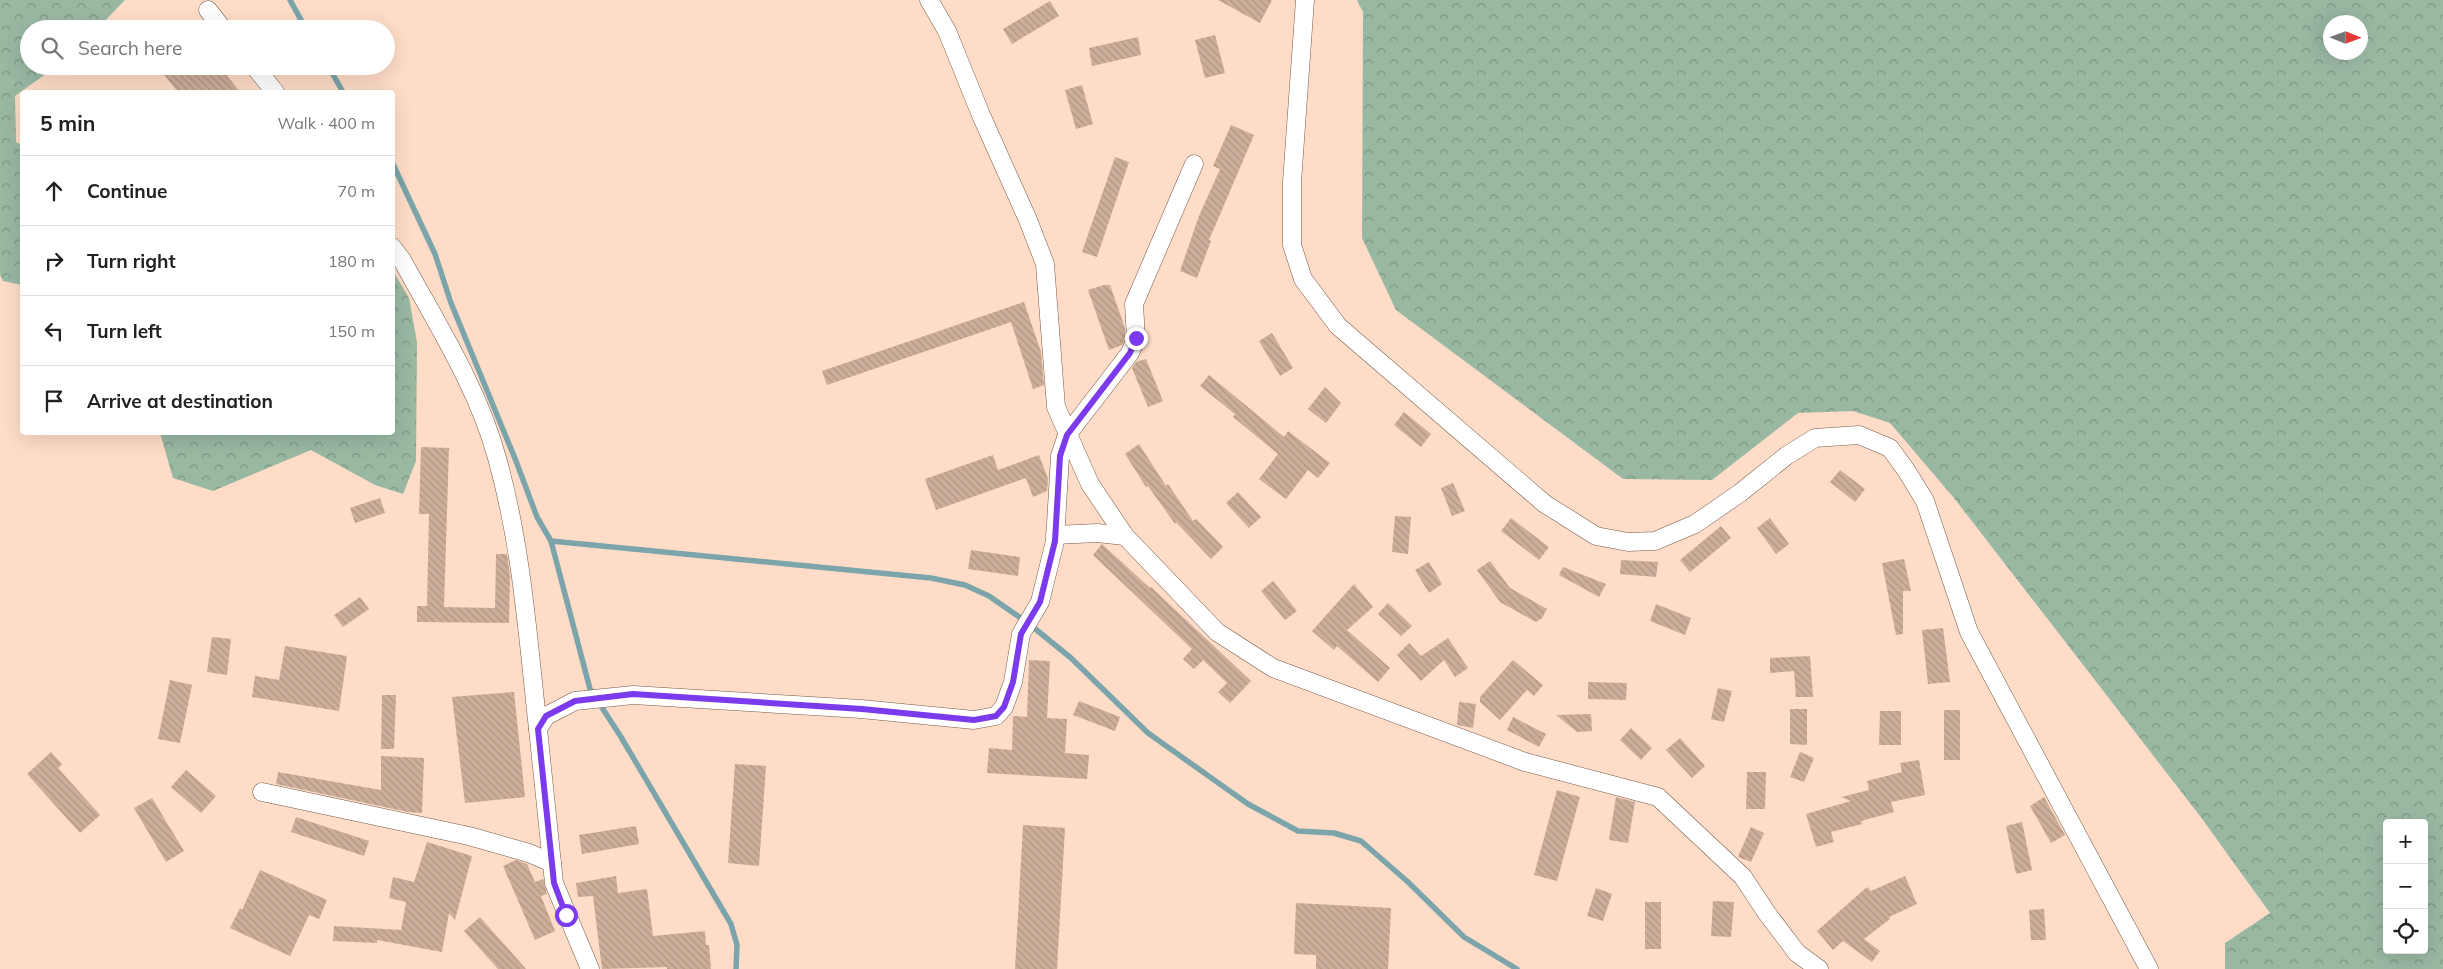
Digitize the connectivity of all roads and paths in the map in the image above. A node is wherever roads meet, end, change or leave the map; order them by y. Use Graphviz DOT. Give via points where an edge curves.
graph roads {
  1 [pos="929,0"];
  2 [pos="1305,0"];
  3 [pos="208,10"];
  4 [pos="216,20"];
  5 [pos="261,75"];
  6 [pos="273,90"];
  7 [pos="1194,164"];
  8 [pos="395,251"];
  9 [pos="1067,435"];
  10 [pos="1055,535"];
  11 [pos="1125,536"];
  12 [pos="538,729"];
  13 [pos="262,792"];
  14 [pos="552,863"];
  15 [pos="590,969"];
  16 [pos="1819,969"];
  17 [pos="2149,969"];
  1 -- 9 [label="street" via="947,31 1045,264 1056,407"];
  2 -- 17 [label="street" via="1292,182 1292,245 1303,279 1338,326 1545,504 1596,536 1628,542 1655,541 1695,524 1815,438 1859,435 1890,448 1925,501 1969,632"];
  3 -- 4 [label="street"];
  5 -- 6 [label="street"];
  7 -- 9 [label="street" via="1134,304 1136,338 1130,353"];
  8 -- 12 [label="street" via="465,375 497,458 520,569"];
  9 -- 10 [label="street" via="1060,456"];
  9 -- 11 [label="street" via="1090,484"];
  10 -- 11 [label="street" via="1097,533"];
  10 -- 12 [label="street" via="1040,602 1021,634 1013,682 1004,707 996,716 974,720 633,694 575,701 546,716"];
  11 -- 16 [label="street" via="1217,632 1273,668 1524,762 1658,797 1744,877 1797,953"];
  12 -- 14 [label="street"];
  13 -- 14 [label="street" via="469,836"];
  14 -- 15 [label="street" via="554,883"];
}
